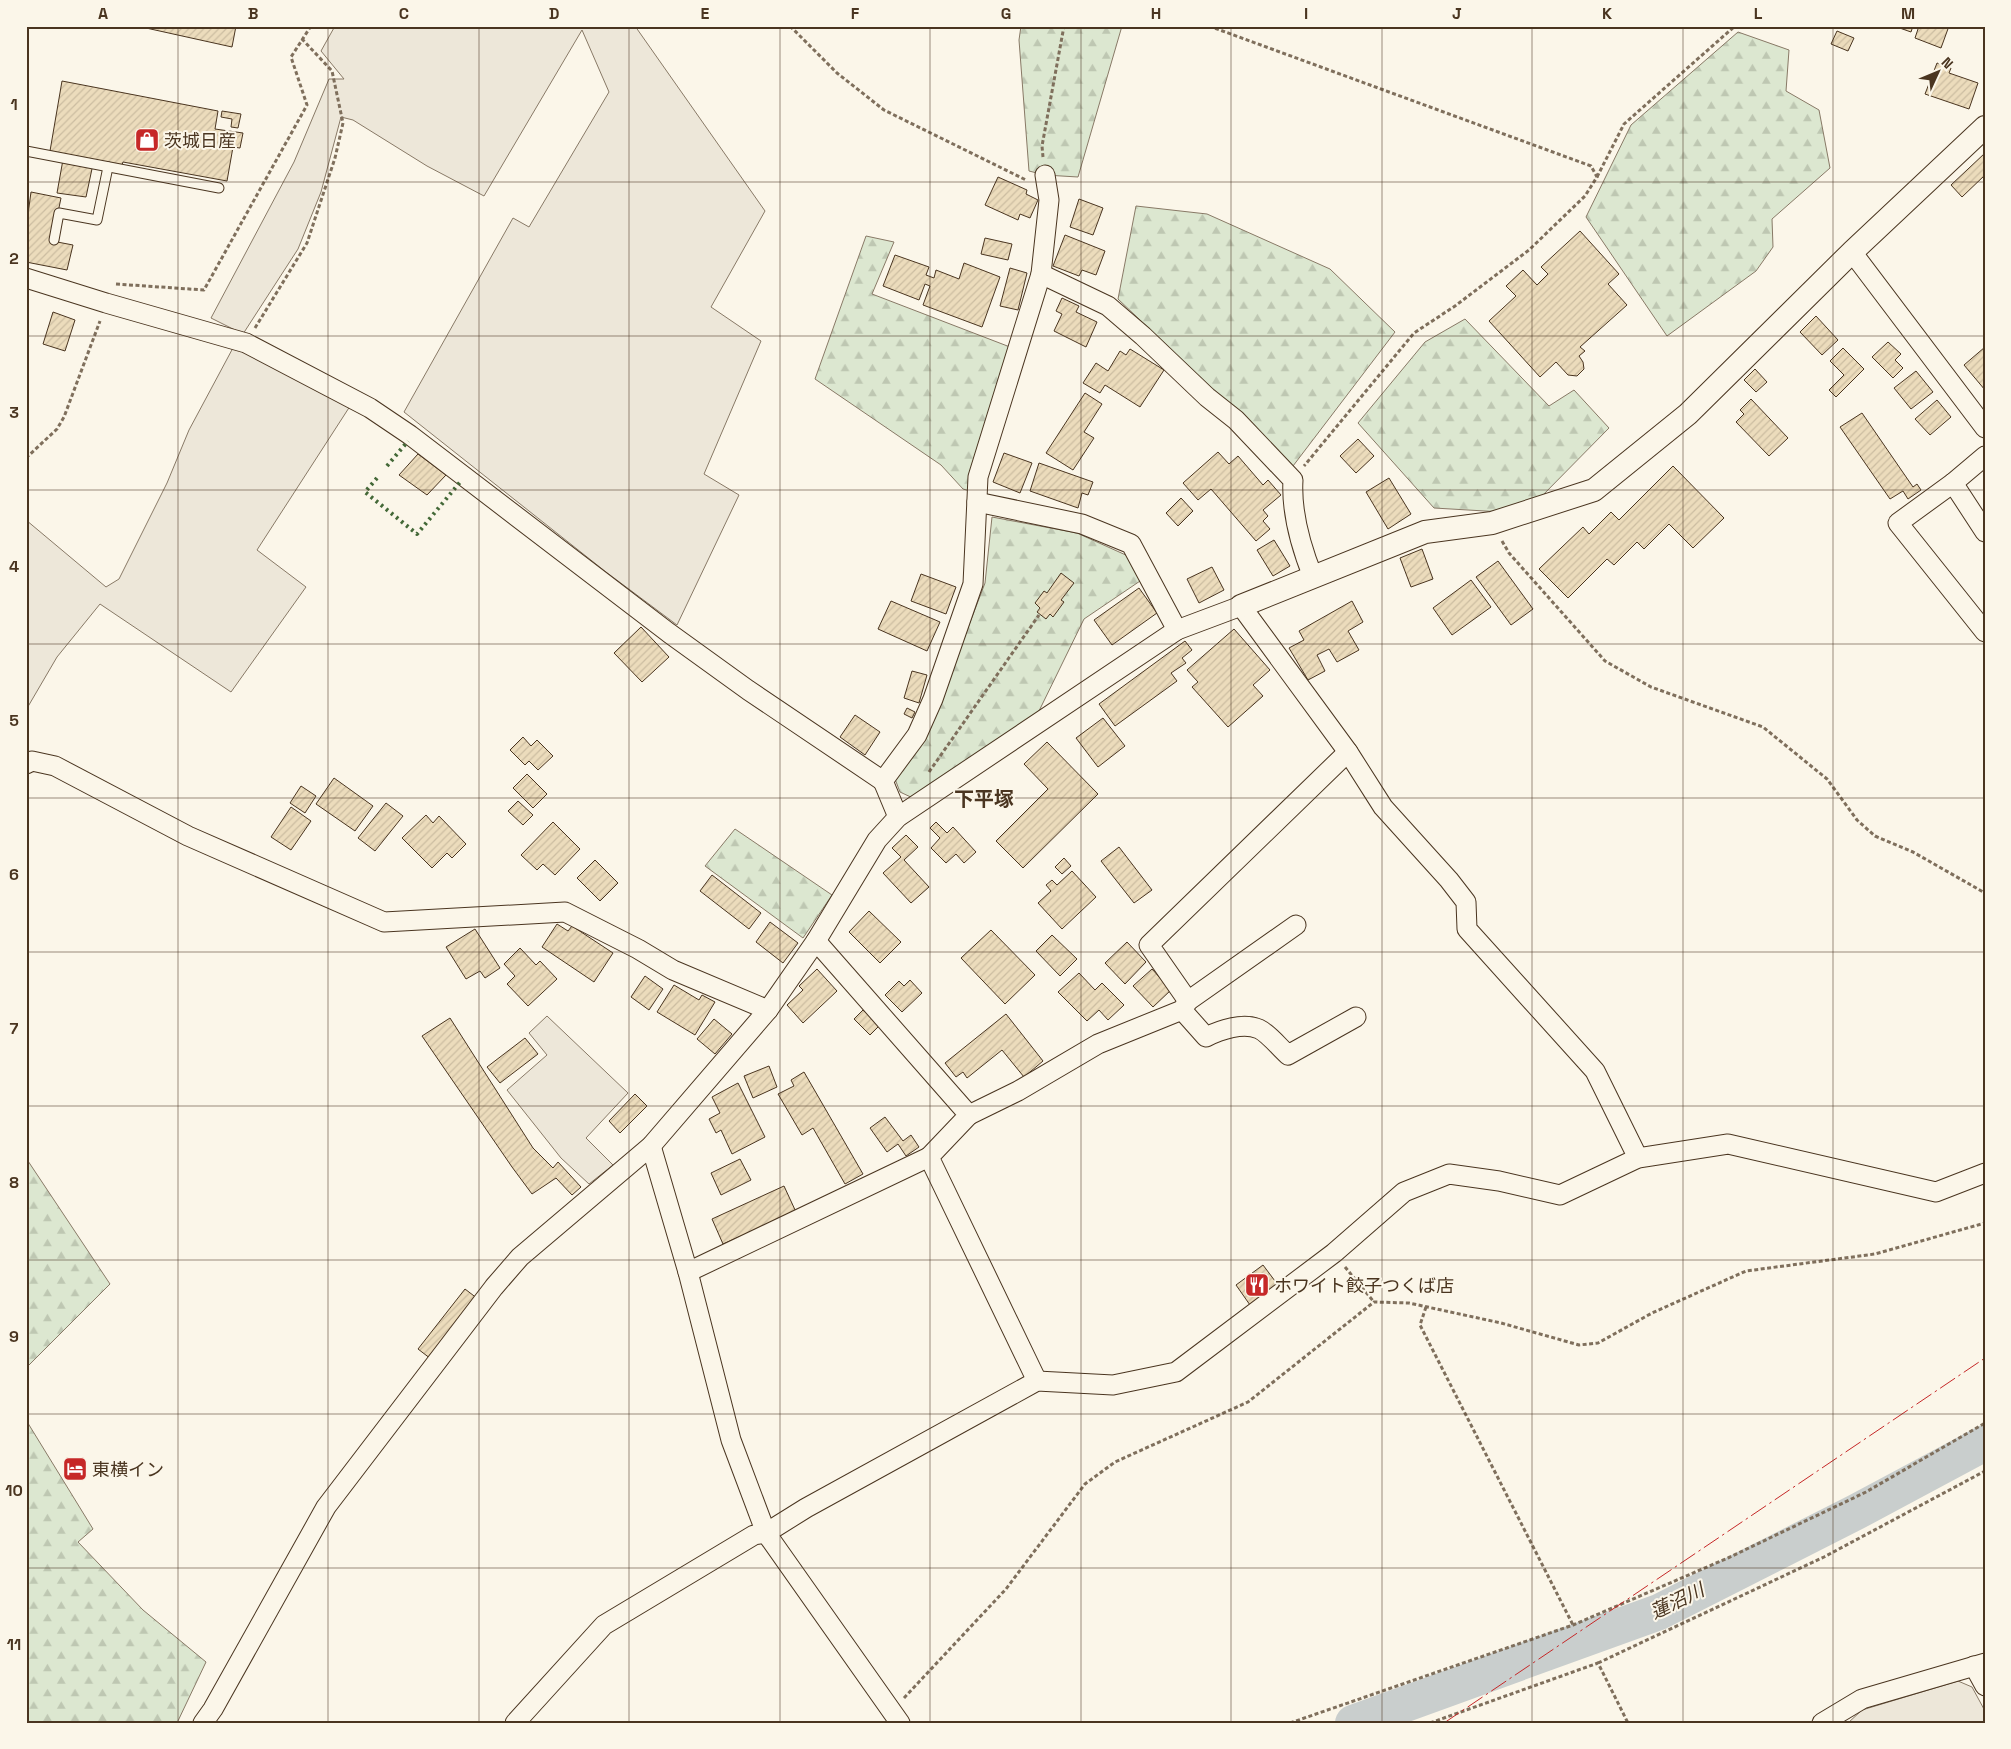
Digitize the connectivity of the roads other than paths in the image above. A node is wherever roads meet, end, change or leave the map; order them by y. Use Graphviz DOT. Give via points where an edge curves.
graph roads {
  1 [pos="1985,127"];
  2 [pos="26,151"];
  3 [pos="108,167"];
  4 [pos="1046,175"];
  5 [pos="219,188"];
  6 [pos="54,240"];
  7 [pos="1852,252"];
  8 [pos="1041,274"];
  9 [pos="26,278"];
  10 [pos="1985,428"];
  11 [pos="1985,456"];
  12 [pos="1953,483"];
  13 [pos="977,502"];
  14 [pos="1985,532"];
  15 [pos="1313,577"];
  16 [pos="1241,606"];
  17 [pos="1177,630"];
  18 [pos="1985,632"];
  19 [pos="1348,752"];
  20 [pos="26,764"];
  21 [pos="882,781"];
  22 [pos="898,817"];
  23 [pos="1296,925"];
  24 [pos="816,942"];
  25 [pos="1185,1005"];
  26 [pos="768,1010"];
  27 [pos="1356,1017"];
  28 [pos="970,1115"];
  29 [pos="651,1146"];
  30 [pos="928,1157"];
  31 [pos="1638,1158"];
  32 [pos="1985,1173"];
  33 [pos="688,1272"];
  34 [pos="1037,1381"];
  35 [pos="766,1533"];
  36 [pos="1979,1665"];
  37 [pos="1985,1686"];
  38 [pos="896,1717"];
  39 [pos="203,1723"];
  40 [pos="515,1723"];
  41 [pos="1822,1723"];
  1 -- 7 [label="street"];
  2 -- 3 [label="lane"];
  3 -- 5 [label="lane"];
  3 -- 6 [label="lane" via="97,220 59,213"];
  4 -- 8 [label="street" via="1049,200"];
  7 -- 10 [label="street"];
  7 -- 15 [label="street" via="1688,414 1594,490 1492,523 1425,532"];
  8 -- 13 [label="street" via="978,477"];
  8 -- 15 [label="street" via="1108,306 1236,420 1293,480 1292,497 1304,556"];
  9 -- 21 [label="street" via="246,343 370,408 677,639"];
  11 -- 12 [label="street"];
  12 -- 14 [label="street"];
  12 -- 18 [label="street" via="1898,523"];
  13 -- 17 [label="street" via="1082,524 1131,544"];
  13 -- 21 [label="street" via="973,584 933,700 917,735"];
  15 -- 16 [label="street"];
  16 -- 17 [label="street"];
  16 -- 19 [label="street"];
  17 -- 22 [label="street"];
  19 -- 25 [label="street" via="1149,945"];
  19 -- 31 [label="street" via="1384,807 1466,902 1467,929 1596,1071"];
  20 -- 26 [label="street" via="32,761 55,766 188,836 384,922 565,912 673,970"];
  21 -- 22 [label="street"];
  22 -- 24 [label="street" via="877,840"];
  23 -- 25 [label="street"];
  24 -- 26 [label="street"];
  24 -- 28 [label="street"];
  25 -- 27 [label="street" via="1206,1037 1244,1026 1260,1029 1288,1055"];
  25 -- 28 [label="street" via="1098,1044"];
  26 -- 29 [label="street"];
  28 -- 30 [label="street"];
  29 -- 33 [label="street"];
  29 -- 39 [label="street" via="520,1257 494,1287 326,1507"];
  30 -- 33 [label="street"];
  30 -- 34 [label="street"];
  31 -- 32 [label="street" via="1728,1144 1936,1192"];
  31 -- 34 [label="street" via="1560,1195 1449,1174 1404,1192 1334,1253 1176,1372 1113,1385"];
  33 -- 35 [label="street" via="731,1440"];
  34 -- 35 [label="street"];
  35 -- 38 [label="street"];
  35 -- 40 [label="street" via="754,1535 604,1624"];
  36 -- 37 [label="street"];
  36 -- 41 [label="street" via="1862,1699"];
}
